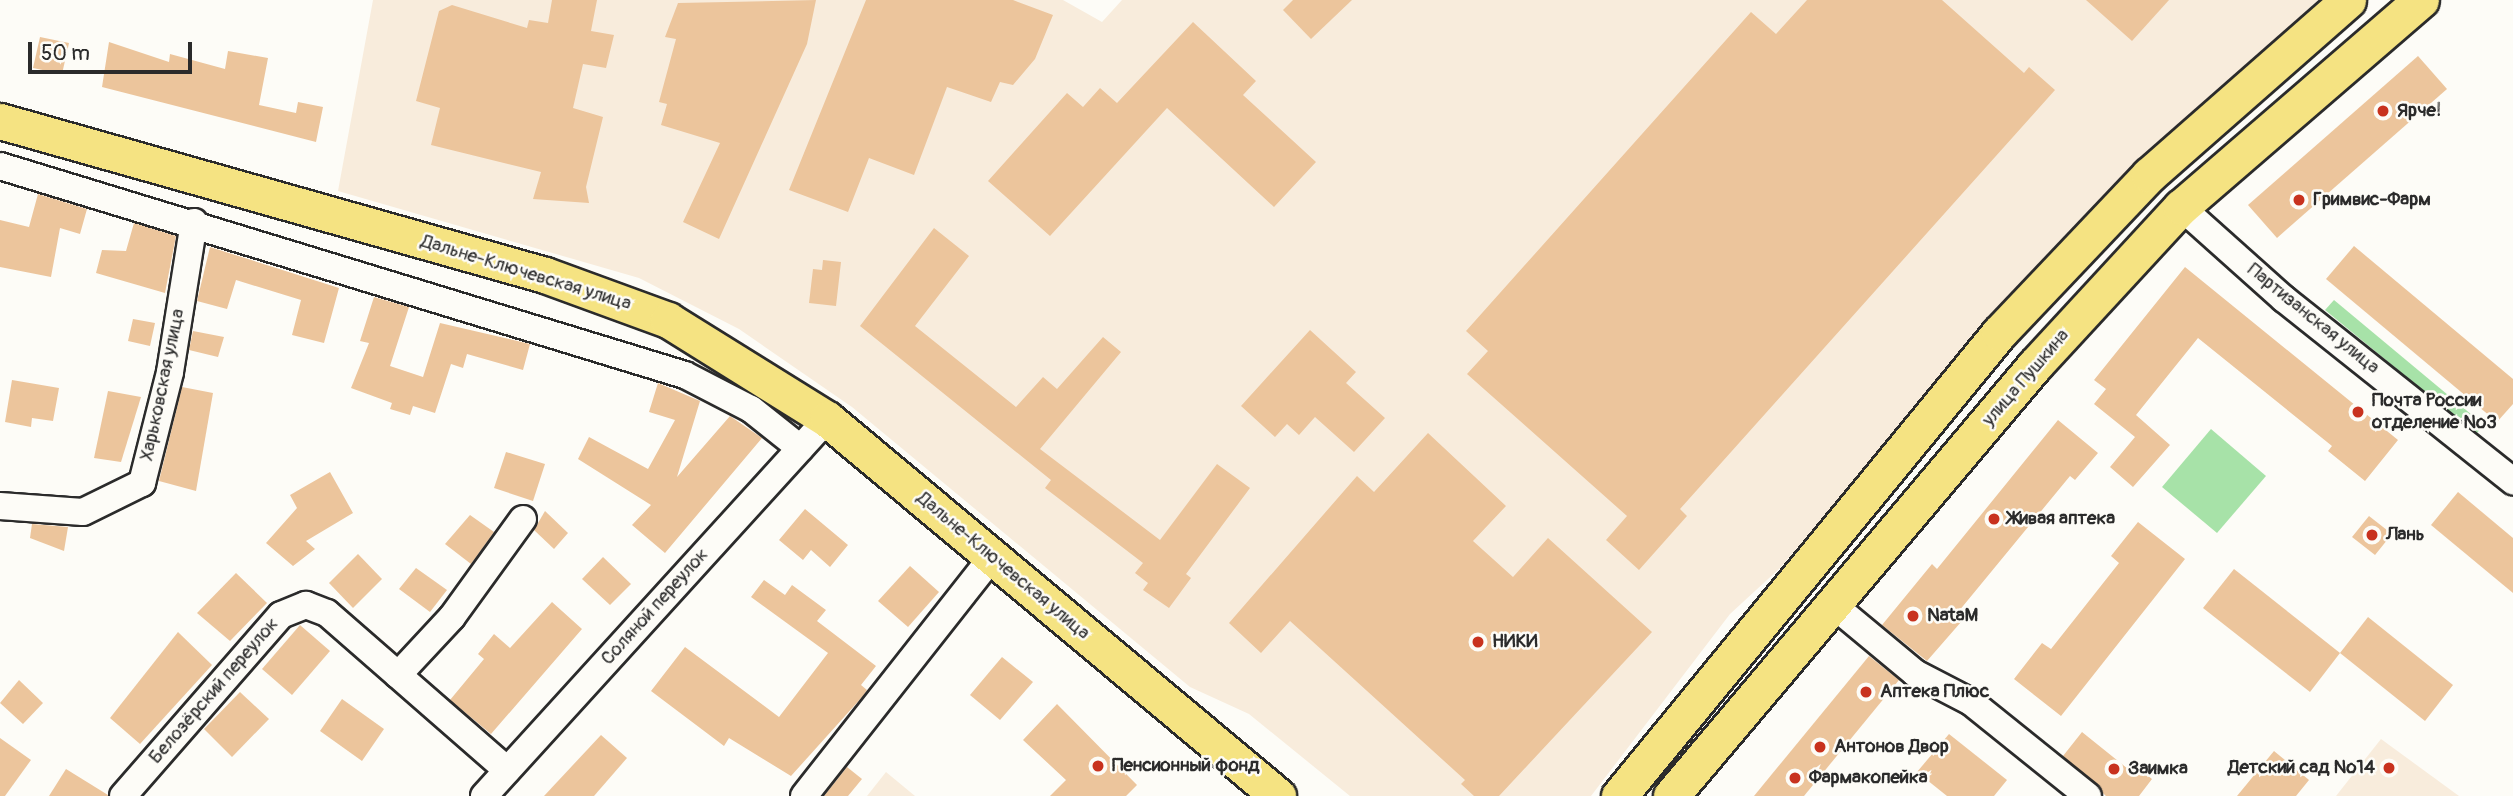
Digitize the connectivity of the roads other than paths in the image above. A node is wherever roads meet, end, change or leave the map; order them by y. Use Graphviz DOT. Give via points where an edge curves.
graph roads {
  1 [pos="2348,0"];
  2 [pos="2421,0"];
  3 [pos="0,121"];
  4 [pos="0,166"];
  5 [pos="2180,207"];
  6 [pos="194,222"];
  7 [pos="827,419"];
  8 [pos="800,448"];
  9 [pos="2513,481"];
  10 [pos="0,506"];
  11 [pos="523,519"];
  12 [pos="992,556"];
  13 [pos="1832,604"];
  14 [pos="398,675"];
  15 [pos="507,770"];
  16 [pos="123,796"];
  17 [pos="484,796"];
  18 [pos="804,796"];
  19 [pos="1278,796"];
  20 [pos="1619,796"];
  21 [pos="1671,796"];
  22 [pos="2088,796"];
  1 -- 20 [label="main road" via="2150,175 1999,333"];
  2 -- 5 [label="main road, улица Пушкина"];
  3 -- 7 [label="main road, Дальне-Ключевская улица" via="609,296 730,353"];
  4 -- 6 [label="street"];
  5 -- 9 [label="street, Партизанская улица" via="2284,299"];
  5 -- 13 [label="main road, улица Пушкина" via="2035,365"];
  6 -- 8 [label="street" via="685,375 751,409"];
  6 -- 10 [label="street, Харьковская улица" via="170,372 142,483 83,512"];
  7 -- 8 [label="street, Соляной переулок"];
  7 -- 12 [label="main road, Дальне-Ключевская улица"];
  8 -- 15 [label="street, Соляной переулок"];
  11 -- 14 [label="street" via="452,617"];
  12 -- 18 [label="street"];
  12 -- 19 [label="main road, Дальне-Ключевская улица"];
  13 -- 21 [label="main road, улица Пушкина"];
  13 -- 22 [label="street" via="1915,673 1971,702"];
  14 -- 15 [label="street, Белозёрский переулок"];
  14 -- 16 [label="street, Белозёрский переулок" via="327,613 292,607"];
  15 -- 17 [label="street, Соляной переулок"];
}
